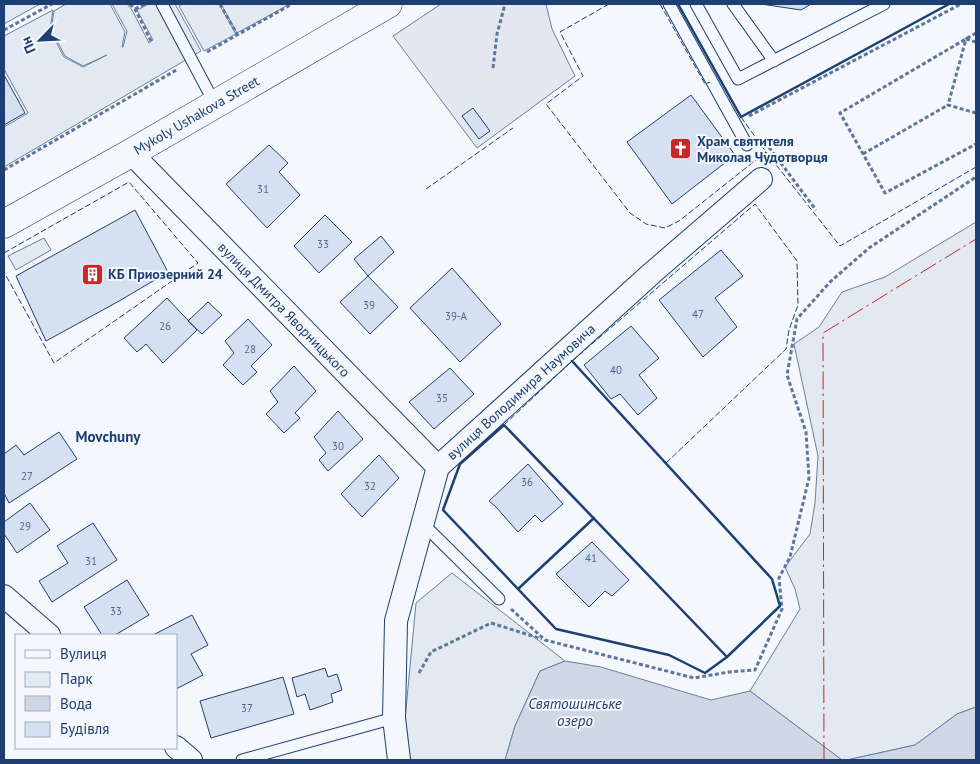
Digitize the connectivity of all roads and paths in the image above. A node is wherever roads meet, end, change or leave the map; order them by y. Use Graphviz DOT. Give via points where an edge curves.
graph roads {
  1 [pos="52,4"];
  2 [pos="130,4"];
  3 [pos="146,4"];
  4 [pos="162,4"];
  5 [pos="220,4"];
  6 [pos="292,4"];
  7 [pos="388,4"];
  8 [pos="505,4"];
  9 [pos="668,4"];
  10 [pos="696,4"];
  11 [pos="733,4"];
  12 [pos="884,4"];
  13 [pos="961,4"];
  14 [pos="135,9"];
  15 [pos="4,30"];
  16 [pos="976,33"];
  17 [pos="237,34"];
  18 [pos="966,39"];
  19 [pos="151,41"];
  20 [pos="976,42"];
  21 [pos="193,61"];
  22 [pos="774,61"];
  23 [pos="493,68"];
  24 [pos="215,104"];
  25 [pos="948,105"];
  26 [pos="976,113"];
  27 [pos="747,118"];
  28 [pos="764,141"];
  29 [pos="976,144"];
  30 [pos="747,145"];
  31 [pos="130,153"];
  32 [pos="863,154"];
  33 [pos="4,170"];
  34 [pos="976,177"];
  35 [pos="761,179"];
  36 [pos="816,210"];
  37 [pos="4,224"];
  38 [pos="438,467"];
  39 [pos="422,523"];
  40 [pos="4,596"];
  41 [pos="499,599"];
  42 [pos="47,634"];
  43 [pos="545,640"];
  44 [pos="417,677"];
  45 [pos="394,718"];
  46 [pos="178,749"];
  47 [pos="192,760"];
  48 [pos="242,760"];
  49 [pos="399,760"];
  1 -- 15 [label="path"];
  2 -- 14 [label="path"];
  3 -- 14 [label="path"];
  4 -- 21 [label="lane"];
  5 -- 17 [label="path"];
  6 -- 17 [label="path"];
  7 -- 24 [label="street, Mykoly Ushakova Street"];
  8 -- 23 [label="path"];
  9 -- 30 [label="lane"];
  10 -- 22 [label="lane" via="738,80"];
  11 -- 22 [label="lane"];
  12 -- 22 [label="lane"];
  13 -- 27 [label="path"];
  14 -- 19 [label="path"];
  16 -- 18 [label="path"];
  17 -- 21 [label="path"];
  18 -- 20 [label="path"];
  18 -- 25 [label="path"];
  18 -- 32 [label="path" via="840,112"];
  21 -- 24 [label="lane"];
  21 -- 33 [label="path"];
  24 -- 31 [label="street, Mykoly Ushakova Street"];
  25 -- 26 [label="path"];
  25 -- 32 [label="path"];
  28 -- 36 [label="path"];
  29 -- 32 [label="path" via="885,193"];
  31 -- 37 [label="street, Mykoly Ushakova Street"];
  31 -- 38 [label="street, вулиця Дмитра Яворницького"];
  34 -- 43 [label="path" via="869,248 830,282 797,319 787,375 806,432 809,478 790,557 779,578 782,609 755,670 694,678"];
  35 -- 38 [label="street, вулиця Володимира Наумовича"];
  38 -- 39 [label="street, вулиця Володимира Наумовича"];
  39 -- 41 [label="lane"];
  39 -- 45 [label="street, вулиця Володимира Наумовича" via="396,621"];
  40 -- 42 [label="street"];
  41 -- 43 [label="path"];
  43 -- 44 [label="path" via="491,623 431,652"];
  45 -- 48 [label="lane"];
  45 -- 49 [label="street, вулиця Володимира Наумовича"];
  46 -- 47 [label="street"];
}
